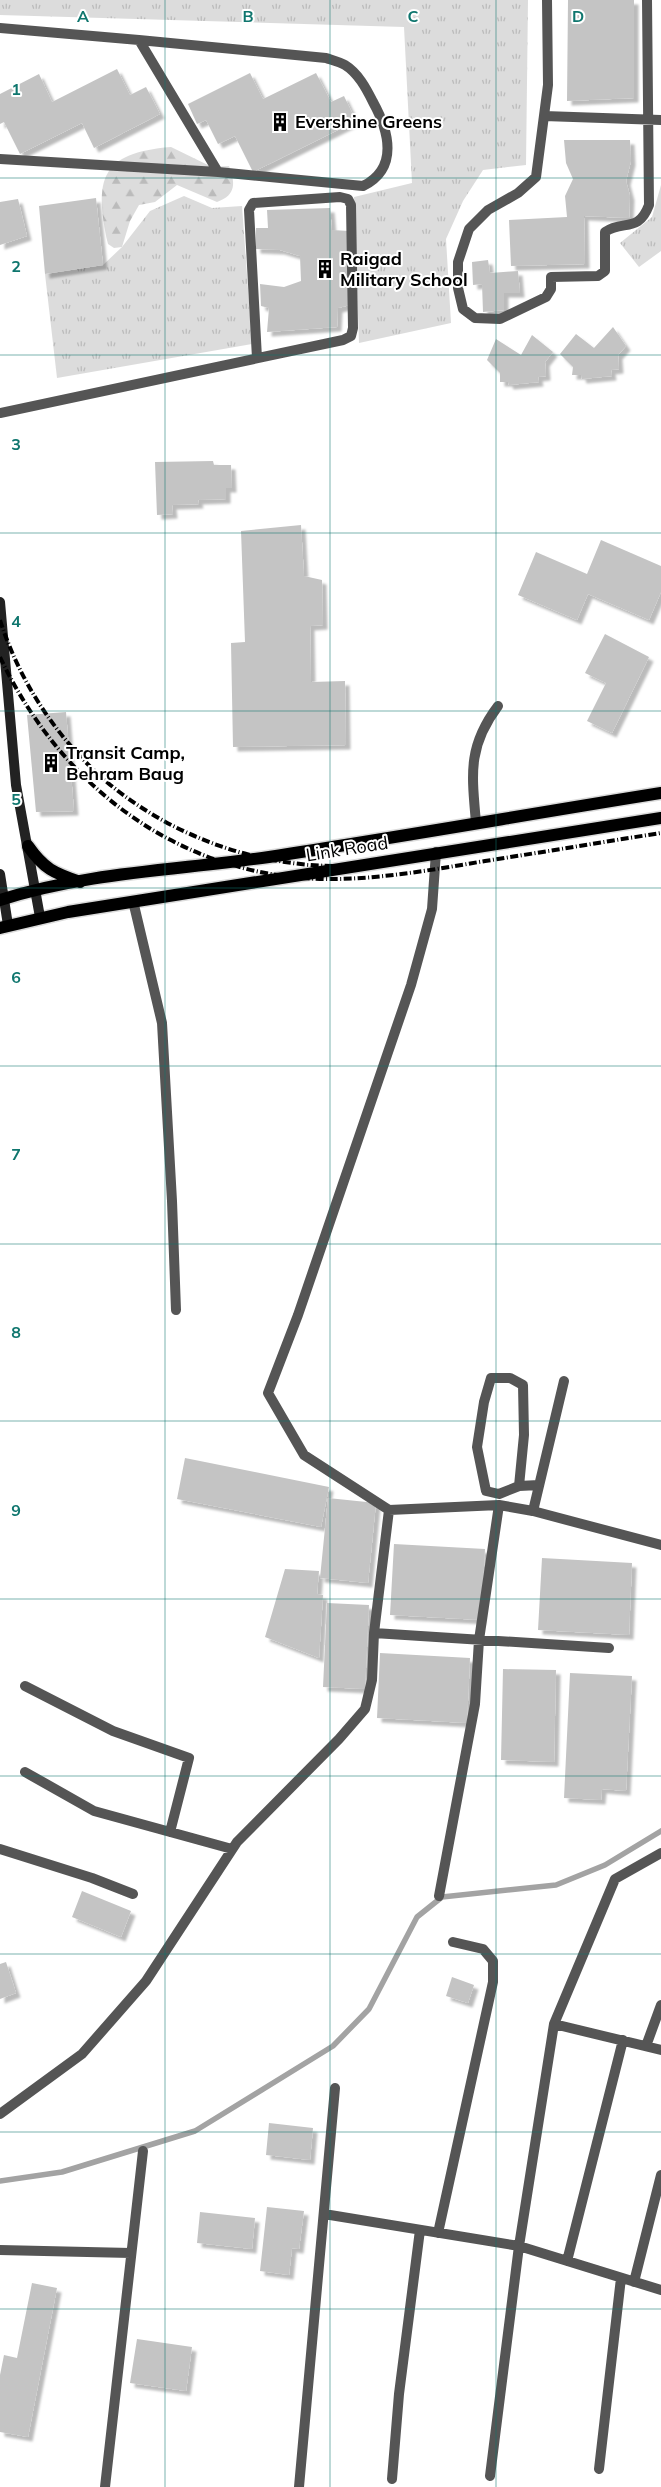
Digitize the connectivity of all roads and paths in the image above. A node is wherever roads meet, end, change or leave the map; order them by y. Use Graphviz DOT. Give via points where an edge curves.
graph roads {
  1 [pos="547,0"];
  2 [pos="647,0"];
  3 [pos="0,28"];
  4 [pos="139,40"];
  5 [pos="544,116"];
  6 [pos="648,119"];
  7 [pos="661,120"];
  8 [pos="0,159"];
  9 [pos="218,172"];
  10 [pos="257,358"];
  11 [pos="0,414"];
  12 [pos="0,602"];
  13 [pos="498,706"];
  14 [pos="661,793"];
  15 [pos="661,818"];
  16 [pos="476,823"];
  17 [pos="28,846"];
  18 [pos="436,852"];
  19 [pos="0,874"];
  20 [pos="80,883"];
  21 [pos="36,890"];
  22 [pos="2,899"];
  23 [pos="133,901"];
  24 [pos="40,917"];
  25 [pos="4,926"];
  26 [pos="176,1310"];
  27 [pos="564,1381"];
  28 [pos="539,1485"];
  29 [pos="519,1486"];
  30 [pos="500,1505"];
  31 [pos="389,1510"];
  32 [pos="533,1511"];
  33 [pos="661,1545"];
  34 [pos="374,1632"];
  35 [pos="479,1640"];
  36 [pos="610,1648"];
  37 [pos="25,1686"];
  38 [pos="25,1772"];
  39 [pos="170,1832"];
  40 [pos="0,1849"];
  41 [pos="232,1849"];
  42 [pos="661,1853"];
  43 [pos="133,1894"];
  44 [pos="439,1896"];
  45 [pos="453,1942"];
  46 [pos="661,2005"];
  47 [pos="554,2024"];
  48 [pos="623,2040"];
  49 [pos="646,2046"];
  50 [pos="661,2050"];
  51 [pos="335,2088"];
  52 [pos="0,2114"];
  53 [pos="143,2151"];
  54 [pos="661,2175"];
  55 [pos="324,2214"];
  56 [pos="420,2230"];
  57 [pos="438,2233"];
  58 [pos="518,2246"];
  59 [pos="0,2250"];
  60 [pos="131,2253"];
  61 [pos="567,2261"];
  62 [pos="621,2278"];
  63 [pos="634,2282"];
  64 [pos="661,2290"];
  65 [pos="599,2469"];
  66 [pos="490,2476"];
  67 [pos="392,2479"];
  68 [pos="105,2487"];
  69 [pos="299,2487"];
  1 -- 5 [label="street" via="548,85"];
  2 -- 6 [label="street"];
  3 -- 4 [label="street"];
  4 -- 9 [label="street"];
  4 -- 9 [label="street" via="326,58 345,65 361,80 385,124 387,156 375,180 363,186"];
  5 -- 6 [label="street"];
  5 -- 6 [label="street" via="536,177 518,193 488,210 469,229 458,262 458,288 463,308 475,318 500,319 546,297 551,289 551,277 598,276 605,271 605,232 612,227 638,223 649,205"];
  6 -- 7 [label="street"];
  8 -- 9 [label="street"];
  10 -- 10 [label="street" via="249,210 253,203 348,199 351,205 351,336"];
  10 -- 11 [label="street"];
  12 -- 17 [label="main road" via="16,785"];
  13 -- 16 [label="street" via="488,718 477,742 472,766"];
  14 -- 16 [label="main road, Link Road"];
  15 -- 18 [label="main road, Link Road"];
  16 -- 20 [label="main road, Link Road"];
  17 -- 20 [label="main road" via="40,863"];
  17 -- 21 [label="main road"];
  18 -- 23 [label="main road, Link Road"];
  18 -- 31 [label="street" via="432,910 411,985 298,1315 268,1393 304,1456"];
  19 -- 22 [label="main road"];
  20 -- 21 [label="main road, Link Road"];
  21 -- 22 [label="main road, Link Road"];
  21 -- 24 [label="main road"];
  22 -- 25 [label="main road"];
  23 -- 24 [label="main road, Link Road"];
  23 -- 26 [label="street" via="162,1023"];
  24 -- 25 [label="main road, Link Road"];
  27 -- 28 [label="street"];
  28 -- 29 [label="street"];
  28 -- 32 [label="street"];
  29 -- 29 [label="street" via="499,1494 486,1491 477,1447 484,1402 492,1378 510,1378 523,1385 524,1435"];
  30 -- 31 [label="street"];
  30 -- 32 [label="street"];
  30 -- 35 [label="street"];
  31 -- 34 [label="street"];
  32 -- 33 [label="street"];
  34 -- 35 [label="street"];
  34 -- 41 [label="street" via="372,1680 365,1709"];
  35 -- 36 [label="street"];
  35 -- 44 [label="street" via="475,1704"];
  37 -- 39 [label="street" via="113,1731 189,1758"];
  38 -- 39 [label="street" via="94,1812"];
  39 -- 41 [label="street"];
  40 -- 43 [label="street"];
  41 -- 52 [label="street" via="146,1981 89,2047"];
  42 -- 47 [label="street" via="615,1880"];
  45 -- 57 [label="street" via="483,1949 493,1961 493,1982"];
  46 -- 49 [label="street"];
  47 -- 48 [label="street"];
  47 -- 58 [label="street"];
  48 -- 49 [label="street"];
  48 -- 61 [label="street"];
  49 -- 50 [label="street"];
  51 -- 55 [label="street"];
  53 -- 60 [label="street"];
  54 -- 63 [label="street"];
  55 -- 56 [label="street"];
  55 -- 69 [label="street"];
  56 -- 57 [label="street"];
  56 -- 67 [label="street" via="399,2394"];
  57 -- 58 [label="street"];
  58 -- 61 [label="street"];
  58 -- 66 [label="street"];
  59 -- 60 [label="street"];
  60 -- 68 [label="street"];
  61 -- 62 [label="street"];
  62 -- 63 [label="street"];
  62 -- 65 [label="street"];
  63 -- 64 [label="street"];
}
